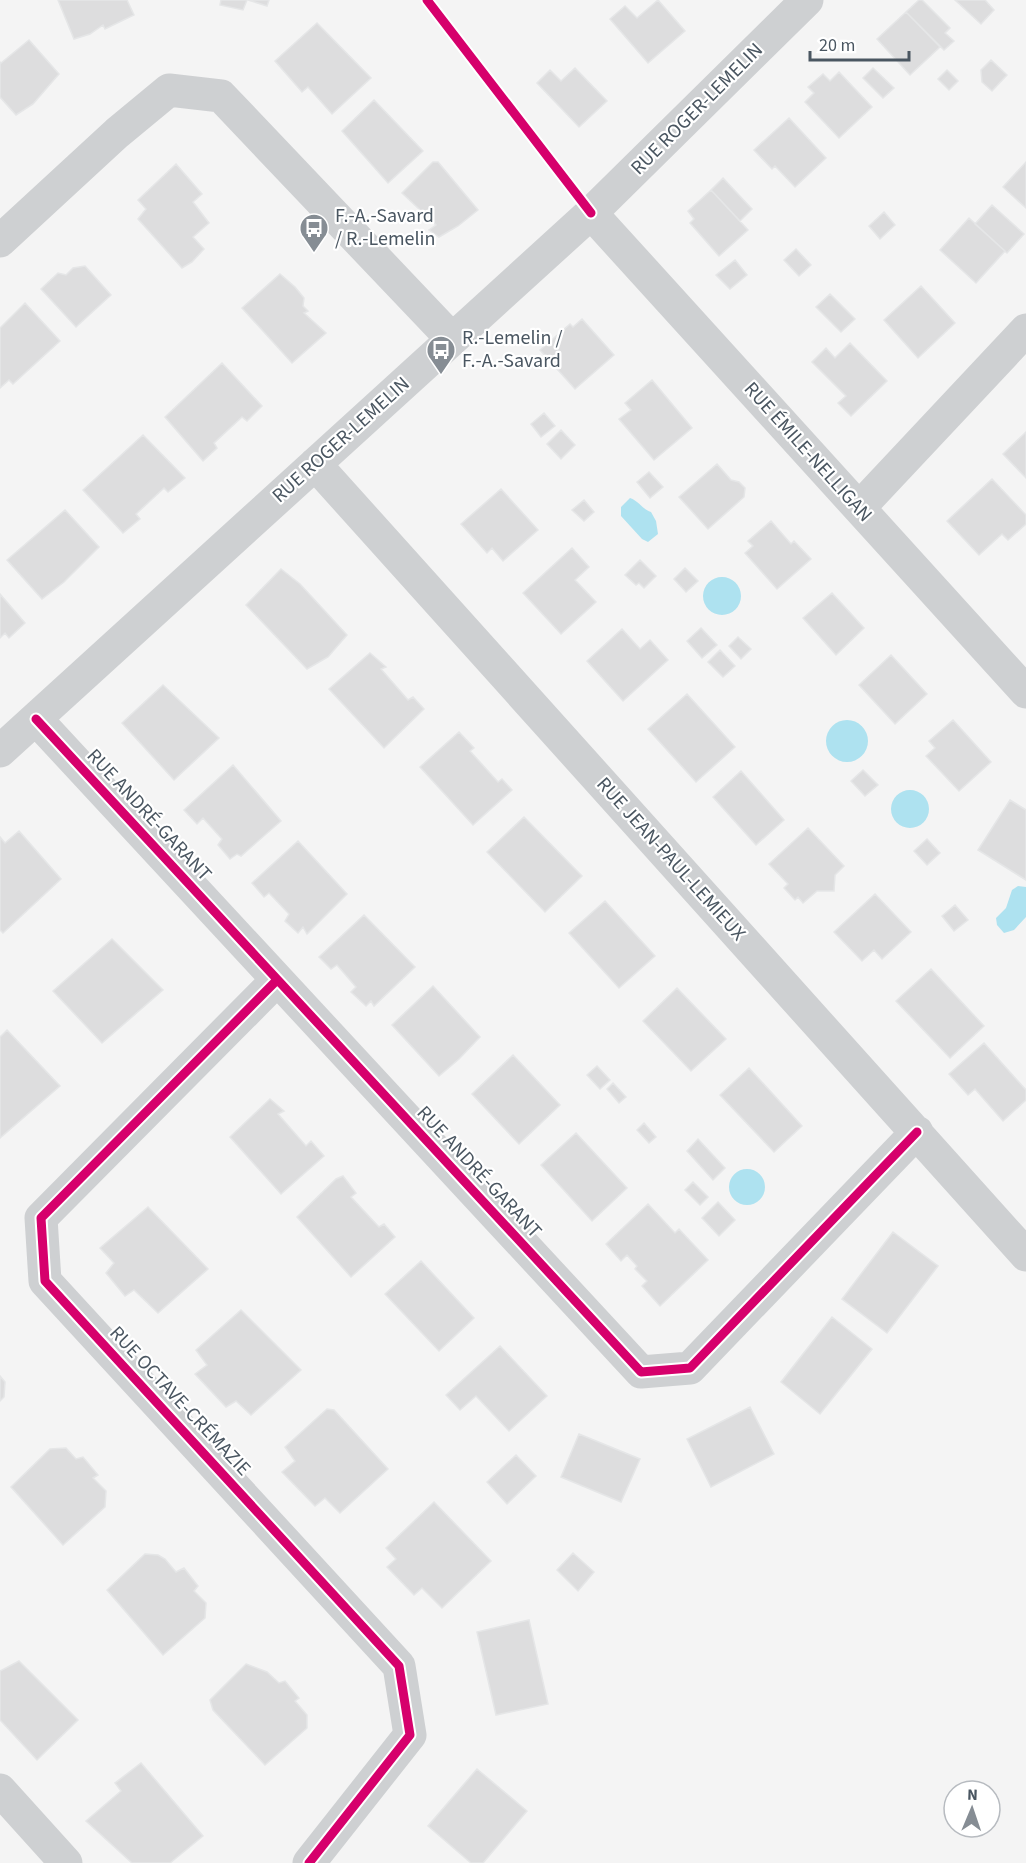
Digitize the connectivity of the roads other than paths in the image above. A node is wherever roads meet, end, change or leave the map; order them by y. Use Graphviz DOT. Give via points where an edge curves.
graph roads {
  1 [pos="807,0"];
  2 [pos="591,213"];
  3 [pos="0,242"];
  4 [pos="1026,330"];
  5 [pos="452,339"];
  6 [pos="315,464"];
  7 [pos="859,508"];
  8 [pos="1026,692"];
  9 [pos="36,719"];
  10 [pos="0,751"];
  11 [pos="277,980"];
  12 [pos="917,1132"];
  13 [pos="1026,1255"];
  14 [pos="0,1790"];
  15 [pos="66,1863"];
  16 [pos="309,1863"];
  1 -- 2 [label="street, RUE ROGER-LEMELIN"];
  2 -- 5 [label="street, RUE ROGER-LEMELIN"];
  2 -- 7 [label="street, RUE ÉMILE-NELLIGAN"];
  3 -- 5 [label="street" via="169,90 221,96"];
  4 -- 7 [label="street"];
  5 -- 6 [label="street, RUE ROGER-LEMELIN"];
  6 -- 9 [label="street, RUE ROGER-LEMELIN"];
  6 -- 12 [label="street, RUE JEAN-PAUL-LEMIEUX"];
  7 -- 8 [label="street, RUE ÉMILE-NELLIGAN"];
  9 -- 10 [label="street, RUE ROGER-LEMELIN"];
  9 -- 11 [label="street, RUE ANDRÉ-GARANT"];
  11 -- 12 [label="street, RUE ANDRÉ-GARANT" via="641,1372 690,1368"];
  11 -- 16 [label="street, RUE OCTAVE-CRÉMAZIE" via="41,1218 45,1281 399,1666 410,1735"];
  12 -- 13 [label="street, RUE JEAN-PAUL-LEMIEUX"];
  14 -- 15 [label="street"];
}
